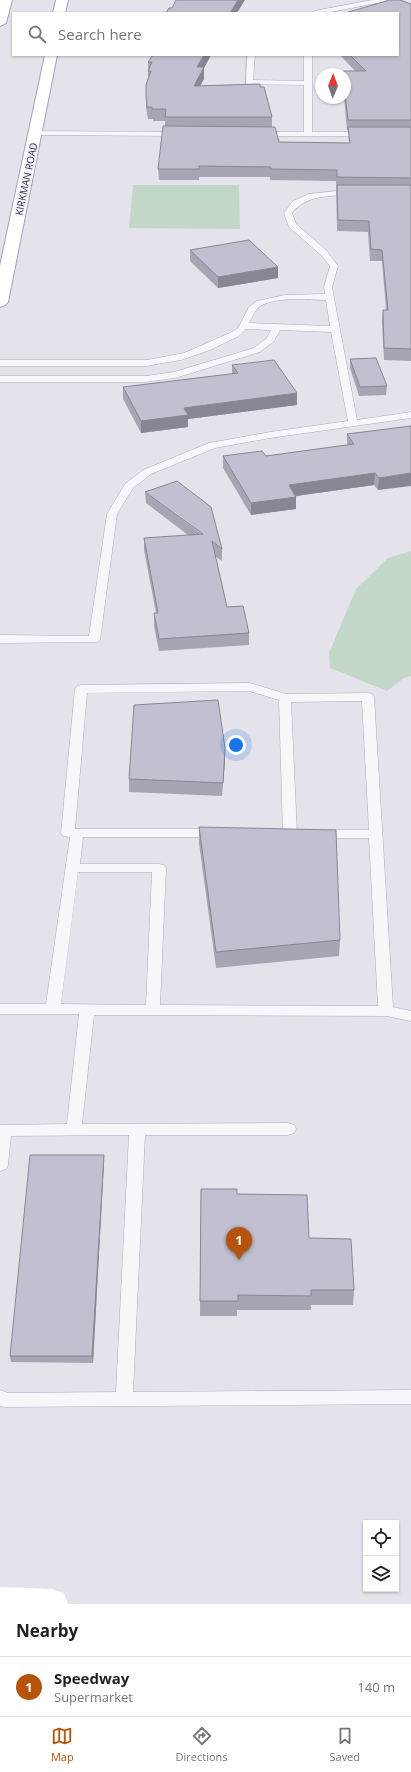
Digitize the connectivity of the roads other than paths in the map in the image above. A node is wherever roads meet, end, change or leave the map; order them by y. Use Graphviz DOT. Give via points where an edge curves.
graph roads {
  1 [pos="6,0"];
  2 [pos="62,0"];
  3 [pos="364,0"];
  4 [pos="383,0"];
  5 [pos="374,2"];
  6 [pos="59,12"];
  7 [pos="319,12"];
  8 [pos="0,23"];
  9 [pos="51,56"];
  10 [pos="251,56"];
  11 [pos="308,56"];
  12 [pos="308,82"];
  13 [pos="35,133"];
  14 [pos="184,134"];
  15 [pos="254,134"];
  16 [pos="308,134"];
  17 [pos="371,134"];
  18 [pos="366,192"];
  19 [pos="330,297"];
  20 [pos="0,302"];
  21 [pos="242,326"];
  22 [pos="277,327"];
  23 [pos="335,330"];
  24 [pos="0,363"];
  25 [pos="147,363"];
  26 [pos="0,379"];
  27 [pos="146,379"];
  28 [pos="411,415"];
  29 [pos="353,423"];
  30 [pos="0,639"];
  31 [pos="285,698"];
  32 [pos="77,833"];
  33 [pos="227,833"];
  34 [pos="274,833"];
  35 [pos="290,834"];
  36 [pos="376,834"];
  37 [pos="72,868"];
  38 [pos="0,1009"];
  39 [pos="53,1009"];
  40 [pos="86,1009"];
  41 [pos="153,1009"];
  42 [pos="386,1011"];
  43 [pos="411,1016"];
  44 [pos="288,1129"];
  45 [pos="74,1130"];
  46 [pos="137,1130"];
  47 [pos="0,1165"];
  48 [pos="0,1397"];
  49 [pos="411,1397"];
  50 [pos="124,1399"];
  51 [pos="0,1602"];
  52 [pos="52,1604"];
  1 -- 8 [label="main road"];
  2 -- 6 [label="main road"];
  3 -- 5 [label="lane"];
  4 -- 5 [label="lane"];
  5 -- 7 [label="lane"];
  9 -- 13 [label="main road, KIRKMAN ROAD"];
  10 -- 12 [label="lane" via="249,82"];
  11 -- 12 [label="lane"];
  12 -- 16 [label="lane"];
  13 -- 14 [label="lane"];
  13 -- 20 [label="main road, KIRKMAN ROAD"];
  15 -- 16 [label="lane"];
  16 -- 17 [label="lane"];
  18 -- 19 [label="lane" via="351,191 312,196 296,203 288,213 292,225 324,253 334,266 328,287"];
  19 -- 21 [label="lane" via="268,300 258,304 248,314"];
  19 -- 23 [label="lane"];
  21 -- 22 [label="lane"];
  21 -- 25 [label="lane" via="239,332 206,349 169,360"];
  22 -- 23 [label="lane"];
  22 -- 27 [label="lane" via="271,339 257,350 192,371"];
  23 -- 29 [label="lane"];
  24 -- 25 [label="lane"];
  25 -- 27 [label="lane"];
  26 -- 27 [label="lane"];
  28 -- 29 [label="lane"];
  29 -- 30 [label="lane" via="270,434 213,445 147,472 129,486 112,514 94,640"];
  31 -- 32 [label="lane" via="250,687 81,689 68,833"];
  31 -- 35 [label="lane"];
  31 -- 36 [label="lane" via="368,697"];
  32 -- 33 [label="lane"];
  32 -- 37 [label="lane"];
  34 -- 35 [label="lane"];
  35 -- 36 [label="lane"];
  36 -- 42 [label="lane"];
  37 -- 39 [label="lane"];
  37 -- 41 [label="lane" via="159,868"];
  38 -- 39 [label="lane"];
  39 -- 40 [label="lane"];
  40 -- 41 [label="lane"];
  40 -- 45 [label="lane"];
  41 -- 42 [label="lane"];
  42 -- 43 [label="lane"];
  44 -- 46 [label="lane"];
  45 -- 46 [label="lane"];
  45 -- 47 [label="lane" via="4,1130"];
  46 -- 50 [label="lane"];
  48 -- 50 [label="lane" via="5,1400"];
  49 -- 50 [label="lane"];
  51 -- 52 [label="main road"];
}
